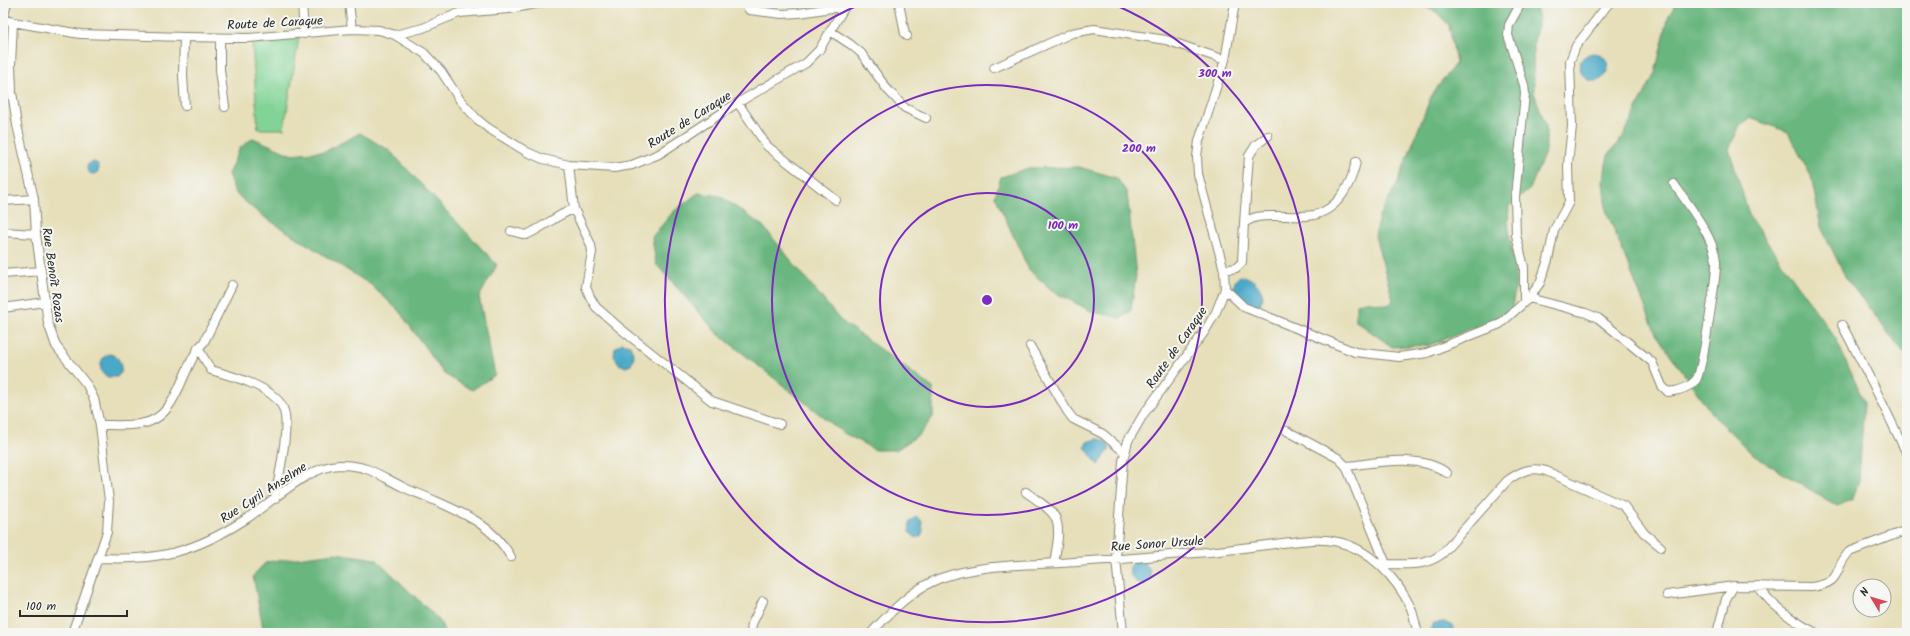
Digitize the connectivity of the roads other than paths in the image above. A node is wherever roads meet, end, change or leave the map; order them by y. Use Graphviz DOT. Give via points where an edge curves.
graph roads {
  1 [pos="7,3"];
  2 [pos="302,3"];
  3 [pos="349,3"];
  4 [pos="541,3"];
  5 [pos="746,3"];
  6 [pos="899,3"];
  7 [pos="1235,3"];
  8 [pos="1521,3"];
  9 [pos="1609,3"];
  10 [pos="846,4"];
  11 [pos="3,19"];
  12 [pos="13,22"];
  13 [pos="352,29"];
  14 [pos="830,31"];
  15 [pos="304,34"];
  16 [pos="395,35"];
  17 [pos="907,36"];
  18 [pos="184,37"];
  19 [pos="220,38"];
  20 [pos="1225,60"];
  21 [pos="994,68"];
  22 [pos="738,103"];
  23 [pos="185,106"];
  24 [pos="225,107"];
  25 [pos="926,118"];
  26 [pos="1268,136"];
  27 [pos="1356,162"];
  28 [pos="569,165"];
  29 [pos="1674,184"];
  30 [pos="34,199"];
  31 [pos="836,200"];
  32 [pos="3,201"];
  33 [pos="574,209"];
  34 [pos="1244,223"];
  35 [pos="511,231"];
  36 [pos="3,232"];
  37 [pos="36,234"];
  38 [pos="1224,270"];
  39 [pos="40,271"];
  40 [pos="3,274"];
  41 [pos="232,285"];
  42 [pos="1225,289"];
  43 [pos="1526,300"];
  44 [pos="45,302"];
  45 [pos="3,308"];
  46 [pos="1842,325"];
  47 [pos="1030,346"];
  48 [pos="198,348"];
  49 [pos="100,424"];
  50 [pos="780,424"];
  51 [pos="1287,431"];
  52 [pos="1124,452"];
  53 [pos="1907,454"];
  54 [pos="1346,466"];
  55 [pos="1447,473"];
  56 [pos="1026,492"];
  57 [pos="275,499"];
  58 [pos="1907,530"];
  59 [pos="1661,546"];
  60 [pos="511,557"];
  61 [pos="99,558"];
  62 [pos="1116,558"];
  63 [pos="1054,563"];
  64 [pos="1385,566"];
  65 [pos="1734,586"];
  66 [pos="1758,586"];
  67 [pos="1667,595"];
  68 [pos="763,601"];
  69 [pos="72,633"];
  70 [pos="751,633"];
  71 [pos="871,633"];
  72 [pos="1123,633"];
  73 [pos="1418,633"];
  74 [pos="1717,633"];
  75 [pos="1816,633"];
  1 -- 11 [label="street"];
  2 -- 15 [label="street"];
  3 -- 13 [label="street"];
  4 -- 16 [label="street" via="509,9 459,13 422,28"];
  5 -- 10 [label="street" via="749,10 782,14"];
  6 -- 17 [label="street"];
  7 -- 20 [label="street, Route de Caraque"];
  8 -- 43 [label="street" via="1509,25 1508,35 1525,94 1515,197 1516,235 1524,267"];
  9 -- 43 [label="street" via="1576,46 1570,61 1572,126 1568,202 1554,230 1540,283"];
  10 -- 14 [label="street, Route de Caraque"];
  11 -- 12 [label="street, Route de Caraque"];
  12 -- 18 [label="street, Route de Caraque" via="80,34"];
  12 -- 30 [label="street, Rue Benoît Rozas" via="12,92 16,125"];
  13 -- 15 [label="street, Route de Caraque"];
  13 -- 16 [label="street, Route de Caraque" via="372,29"];
  14 -- 22 [label="street, Route de Caraque" via="819,50 806,63"];
  14 -- 25 [label="street" via="861,53 906,108"];
  15 -- 19 [label="street, Route de Caraque"];
  16 -- 28 [label="street, Route de Caraque" via="424,53 441,71 468,109 488,128 532,154"];
  18 -- 19 [label="street, Route de Caraque"];
  18 -- 23 [label="street"];
  19 -- 24 [label="street" via="220,70"];
  20 -- 21 [label="street" via="1166,40 1094,29 1072,33"];
  20 -- 38 [label="street, Route de Caraque" via="1199,141 1197,156 1200,187"];
  22 -- 28 [label="street, Route de Caraque" via="659,154 632,166 614,168"];
  22 -- 31 [label="street" via="767,146"];
  26 -- 34 [label="street" via="1256,145 1249,156"];
  27 -- 34 [label="street" via="1350,184 1335,203 1322,213 1256,216"];
  28 -- 33 [label="street"];
  29 -- 43 [label="street" via="1708,237 1716,260 1714,292 1701,370 1696,380 1687,387 1668,392 1662,386 1652,362 1598,318"];
  30 -- 32 [label="street"];
  30 -- 37 [label="street, Rue Benoît Rozas"];
  33 -- 35 [label="street" via="553,218 538,230 526,235"];
  33 -- 50 [label="street" via="591,245 586,287 596,307 707,397"];
  34 -- 38 [label="street" via="1242,262 1236,268"];
  36 -- 37 [label="street"];
  37 -- 39 [label="street, Rue Benoît Rozas"];
  38 -- 42 [label="street, Route de Caraque"];
  39 -- 40 [label="street"];
  39 -- 44 [label="street, Rue Benoît Rozas"];
  41 -- 48 [label="street" via="211,330"];
  42 -- 43 [label="street" via="1244,306 1316,337 1355,352 1399,357 1427,353 1500,324"];
  42 -- 52 [label="street, Route de Caraque" via="1205,330 1142,415"];
  44 -- 45 [label="street"];
  44 -- 49 [label="street, Rue Benoît Rozas" via="48,323 56,346 87,385 94,399"];
  46 -- 53 [label="street"];
  47 -- 52 [label="street" via="1073,419 1100,432"];
  48 -- 49 [label="street" via="162,416 140,425"];
  48 -- 57 [label="street" via="211,370 255,384 283,407 286,418 285,431"];
  49 -- 61 [label="street, Rue Benoît Rozas" via="109,501 107,532"];
  51 -- 54 [label="street" via="1338,458"];
  52 -- 62 [label="street, Route de Caraque"];
  54 -- 55 [label="street" via="1404,461 1434,466"];
  54 -- 64 [label="street"];
  56 -- 63 [label="street" via="1052,513 1056,520 1058,528"];
  57 -- 60 [label="street, Rue Cyril Anselme" via="301,480 325,468 339,465 366,468 478,522 497,536"];
  57 -- 61 [label="street, Rue Cyril Anselme" via="220,535 183,551 147,559"];
  58 -- 66 [label="street" via="1849,552 1834,580 1824,585"];
  59 -- 64 [label="street" via="1644,532 1624,506 1546,471 1529,469 1507,481 1442,554 1432,561"];
  61 -- 69 [label="street, Rue Benoît Rozas"];
  62 -- 63 [label="street, Rue Sonor Ursule"];
  62 -- 64 [label="street, Rue Sonor Ursule" via="1210,552 1319,539 1356,548"];
  62 -- 72 [label="street, Route de Caraque"];
  63 -- 71 [label="street, Rue Sonor Ursule" via="987,568 961,572 937,580 905,600"];
  64 -- 73 [label="street, Rue Sonor Ursule" via="1410,607"];
  65 -- 66 [label="street"];
  65 -- 67 [label="street"];
  65 -- 74 [label="street" via="1726,599"];
  66 -- 75 [label="street" via="1776,608"];
  68 -- 70 [label="street"];
}
